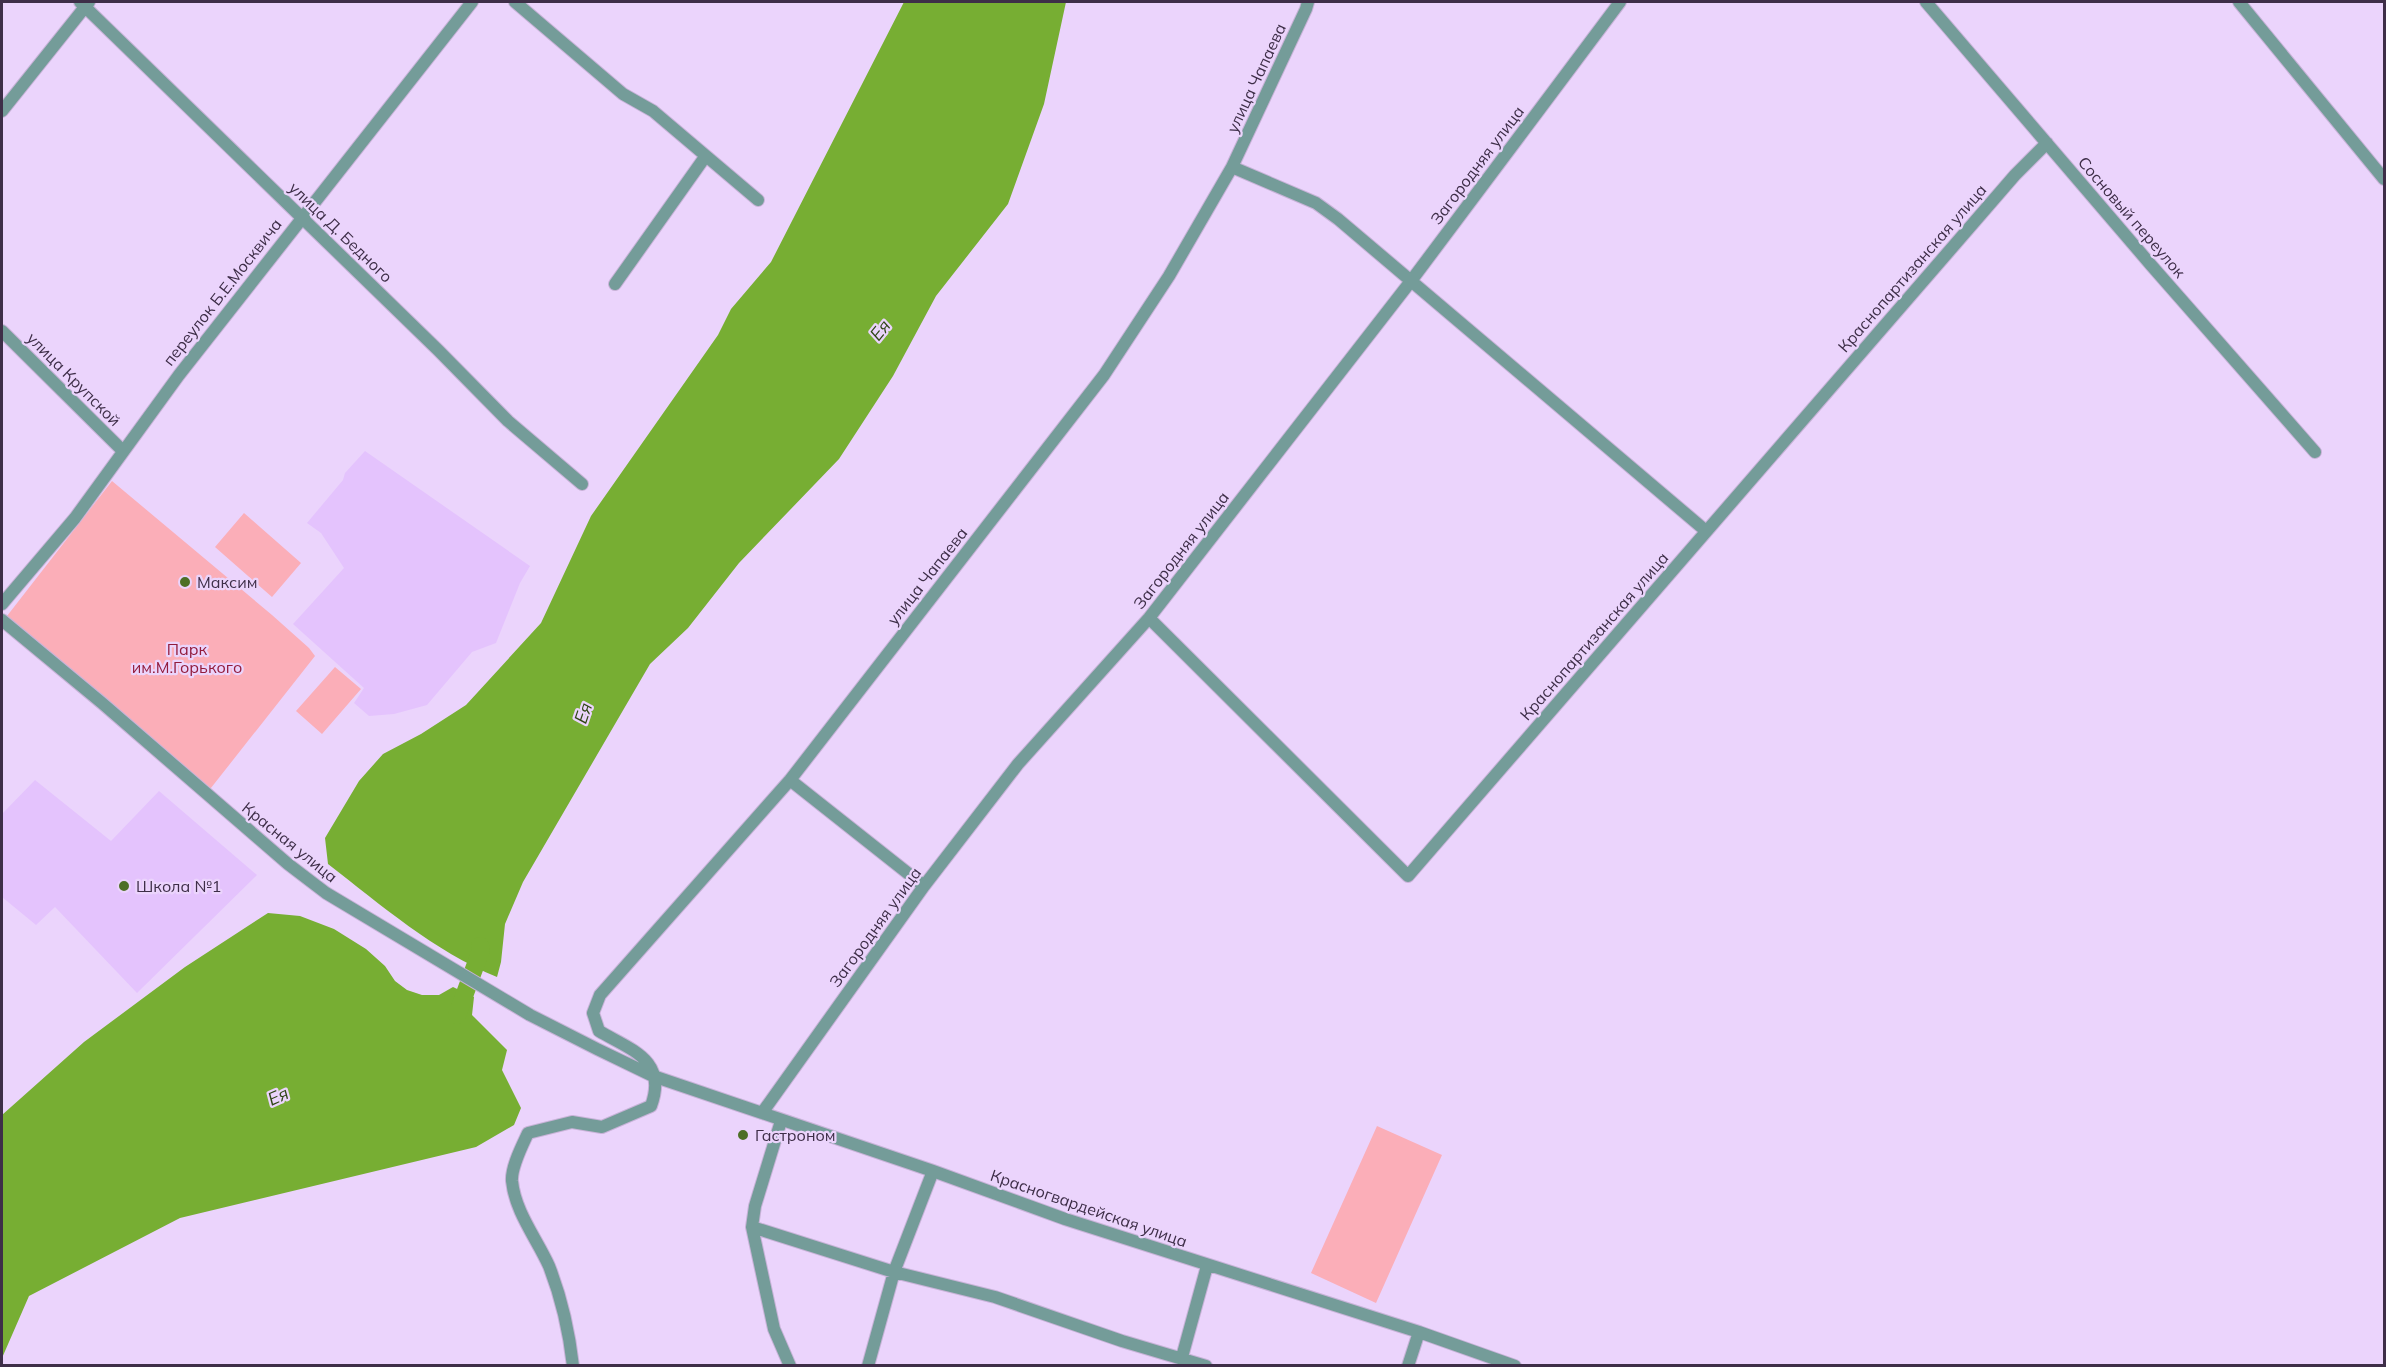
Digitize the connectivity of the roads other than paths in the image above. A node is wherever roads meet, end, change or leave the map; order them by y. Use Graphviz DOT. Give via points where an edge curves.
graph roads {
  1 [pos="472,2"];
  2 [pos="514,2"];
  3 [pos="1308,2"];
  4 [pos="1620,2"];
  5 [pos="1926,2"];
  6 [pos="2239,2"];
  7 [pos="85,3"];
  8 [pos="2,111"];
  9 [pos="2047,143"];
  10 [pos="705,157"];
  11 [pos="1232,167"];
  12 [pos="2385,179"];
  13 [pos="758,200"];
  14 [pos="302,217"];
  15 [pos="1411,281"];
  16 [pos="615,284"];
  17 [pos="2,331"];
  18 [pos="123,451"];
  19 [pos="2315,452"];
  20 [pos="582,484"];
  21 [pos="1706,531"];
  22 [pos="2,604"];
  23 [pos="1149,618"];
  24 [pos="2,620"];
  25 [pos="789,780"];
  26 [pos="924,886"];
  27 [pos="653,1076"];
  28 [pos="762,1113"];
  29 [pos="781,1121"];
  30 [pos="933,1171"];
  31 [pos="752,1227"];
  32 [pos="1207,1266"];
  33 [pos="894,1272"];
  34 [pos="1419,1332"];
  35 [pos="1182,1357"];
  36 [pos="573,1365"];
  37 [pos="790,1365"];
  38 [pos="868,1365"];
  39 [pos="1206,1365"];
  40 [pos="1408,1365"];
  41 [pos="1515,1365"];
  1 -- 14 [label="street, переулок Б.Е.Москвича"];
  2 -- 10 [label="street"];
  3 -- 11 [label="street, улица Чапаева"];
  4 -- 15 [label="street, Загородняя улица"];
  5 -- 9 [label="street, Сосновый переулок"];
  6 -- 12 [label="street"];
  7 -- 8 [label="street"];
  7 -- 14 [label="street, улица Д. Бедного"];
  9 -- 19 [label="street, Сосновый переулок"];
  9 -- 21 [label="street, Краснопартизанская улица"];
  10 -- 13 [label="street"];
  10 -- 16 [label="street"];
  11 -- 15 [label="street" via="1317,203"];
  11 -- 25 [label="street, улица Чапаева" via="1169,276 1104,375"];
  14 -- 18 [label="street, переулок Б.Е.Москвича"];
  14 -- 20 [label="street, улица Д. Бедного" via="508,421"];
  15 -- 21 [label="street"];
  15 -- 23 [label="street, Загородняя улица"];
  17 -- 18 [label="street, улица Крупской"];
  18 -- 22 [label="street, переулок Б.Е.Москвича" via="75,518"];
  21 -- 23 [label="street, Краснопартизанская улица" via="1408,876"];
  23 -- 26 [label="street, Загородняя улица" via="1018,764"];
  24 -- 27 [label="street, Красная улица" via="326,893 530,1015"];
  25 -- 26 [label="street"];
  25 -- 27 [label="street, улица Чапаева" via="600,996 593,1013 599,1030 643,1054"];
  26 -- 28 [label="street, Загородняя улица"];
  27 -- 28 [label="street, Красногвардейская улица"];
  27 -- 36 [label="street" via="657,1090 651,1106 602,1127 572,1122 528,1133 511,1178 515,1199 560,1296"];
  28 -- 29 [label="street, Красногвардейская улица"];
  29 -- 30 [label="street, Красногвардейская улица"];
  29 -- 31 [label="street"];
  30 -- 32 [label="street, Красногвардейская улица"];
  30 -- 33 [label="street"];
  31 -- 33 [label="street"];
  31 -- 37 [label="street" via="774,1329"];
  32 -- 34 [label="street, Красногвардейская улица"];
  32 -- 35 [label="street"];
  33 -- 35 [label="street" via="995,1297 1122,1341"];
  33 -- 38 [label="street"];
  34 -- 40 [label="street"];
  34 -- 41 [label="street, Красногвардейская улица"];
  35 -- 39 [label="street"];
}
